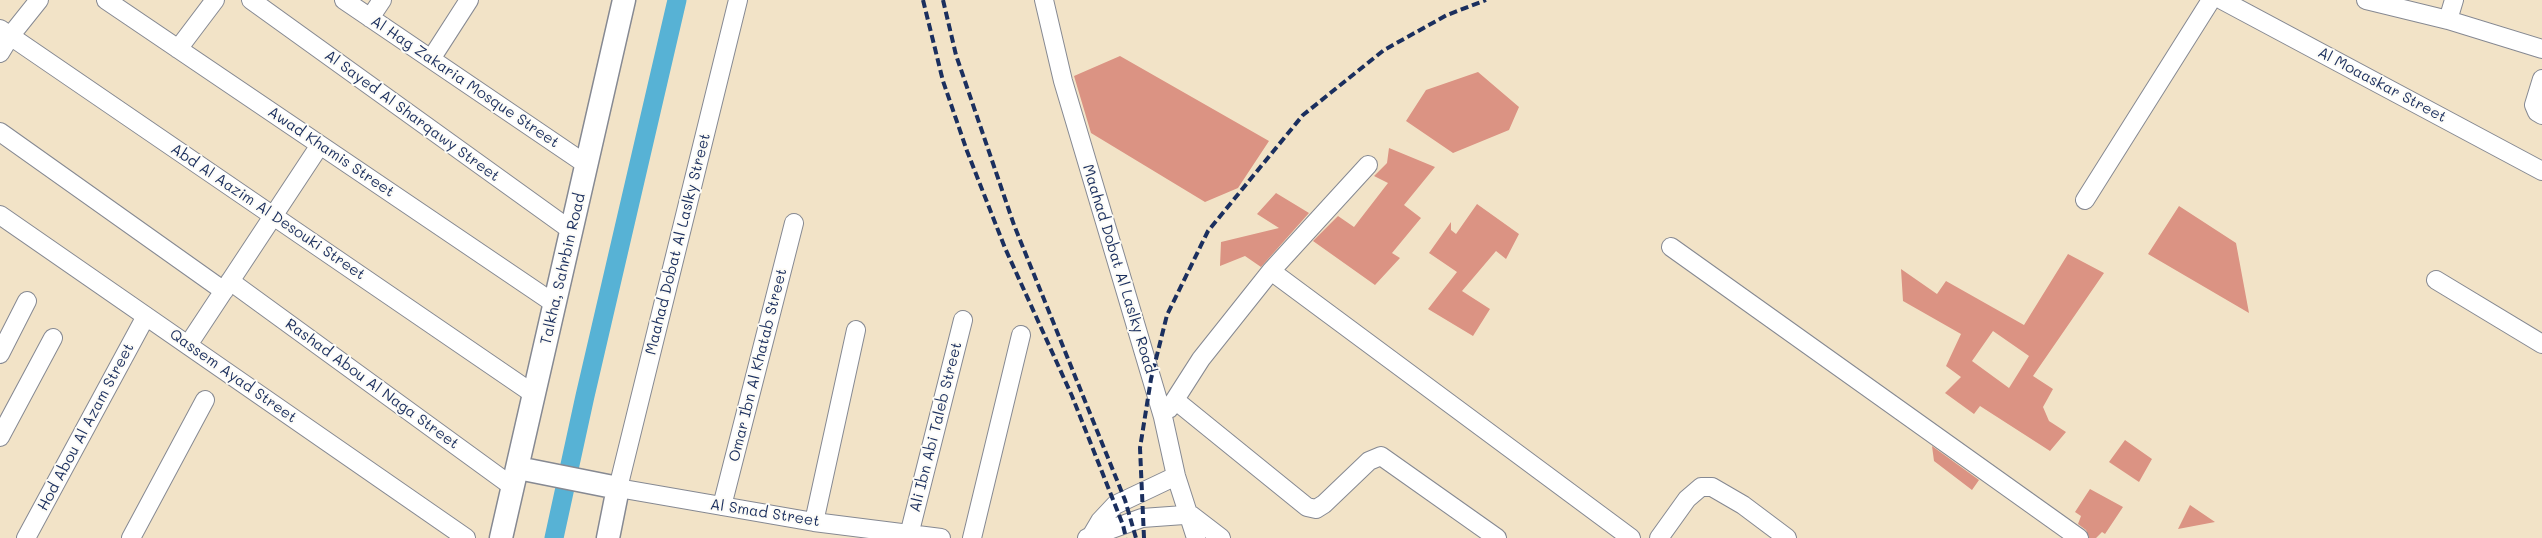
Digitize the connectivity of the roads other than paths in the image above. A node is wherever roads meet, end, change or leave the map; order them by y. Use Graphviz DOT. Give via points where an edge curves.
graph roads {
  1 [pos="39,0"];
  2 [pos="215,0"];
  3 [pos="252,0"];
  4 [pos="344,0"];
  5 [pos="382,0"];
  6 [pos="469,0"];
  7 [pos="624,0"];
  8 [pos="738,0"];
  9 [pos="1044,0"];
  10 [pos="2211,0"];
  11 [pos="2222,0"];
  12 [pos="2366,0"];
  13 [pos="2454,0"];
  14 [pos="118,3"];
  15 [pos="370,18"];
  16 [pos="2448,20"];
  17 [pos="6,32"];
  18 [pos="178,49"];
  19 [pos="2542,49"];
  20 [pos="0,53"];
  21 [pos="431,59"];
  22 [pos="2542,79"];
  23 [pos="2542,115"];
  24 [pos="0,132"];
  25 [pos="320,145"];
  26 [pos="587,164"];
  27 [pos="1368,165"];
  28 [pos="2542,170"];
  29 [pos="2085,200"];
  30 [pos="0,215"];
  31 [pos="273,216"];
  32 [pos="794,223"];
  33 [pos="572,231"];
  34 [pos="1671,247"];
  35 [pos="1271,271"];
  36 [pos="2436,280"];
  37 [pos="227,286"];
  38 [pos="27,302"];
  39 [pos="555,304"];
  40 [pos="146,316"];
  41 [pos="963,320"];
  42 [pos="856,330"];
  43 [pos="1021,335"];
  44 [pos="53,338"];
  45 [pos="2542,344"];
  46 [pos="188,345"];
  47 [pos="0,354"];
  48 [pos="535,395"];
  49 [pos="205,400"];
  50 [pos="1175,400"];
  51 [pos="1163,418"];
  52 [pos="0,437"];
  53 [pos="1174,476"];
  54 [pos="516,477"];
  55 [pos="610,487"];
  56 [pos="722,506"];
  57 [pos="1187,515"];
  58 [pos="814,522"];
  59 [pos="909,535"];
  60 [pos="26,538"];
  61 [pos="131,538"];
  62 [pos="466,538"];
  63 [pos="501,538"];
  64 [pos="608,538"];
  65 [pos="941,538"];
  66 [pos="972,538"];
  67 [pos="1089,538"];
  68 [pos="1196,538"];
  69 [pos="1221,538"];
  70 [pos="1497,538"];
  71 [pos="1630,538"];
  72 [pos="1658,538"];
  73 [pos="1787,538"];
  74 [pos="2079,538"];
  1 -- 17 [label="street"];
  2 -- 18 [label="street"];
  3 -- 33 [label="street, Al Sayed Al Sharqawy Street"];
  4 -- 15 [label="street, Al Hag Zakaria Mosque Street"];
  5 -- 15 [label="street"];
  6 -- 21 [label="street"];
  7 -- 26 [label="main road, Talkha, Sahrbin Road"];
  8 -- 55 [label="street, Maahad Dobat Al Laslky Street"];
  9 -- 51 [label="street, Maahad Dobat Al Laslky Road" via="1063,82"];
  10 -- 29 [label="street"];
  11 -- 28 [label="street, Al Moaaskar Street"];
  12 -- 16 [label="street"];
  13 -- 16 [label="street"];
  14 -- 18 [label="street, Awad Khamis Street"];
  15 -- 21 [label="street, Al Hag Zakaria Mosque Street"];
  16 -- 19 [label="street"];
  17 -- 20 [label="street"];
  17 -- 31 [label="street, Abd Al Aazim Al Desouki Street"];
  18 -- 25 [label="street, Awad Khamis Street"];
  21 -- 26 [label="street, Al Hag Zakaria Mosque Street"];
  22 -- 23 [label="street" via="2534,105"];
  24 -- 37 [label="street, Rashad Abou Al Naga Street"];
  25 -- 31 [label="street"];
  25 -- 39 [label="street, Awad Khamis Street"];
  26 -- 33 [label="main road, Talkha, Sahrbin Road"];
  27 -- 35 [label="street"];
  30 -- 40 [label="street, Qassem Ayad Street"];
  31 -- 37 [label="street"];
  31 -- 48 [label="street, Abd Al Aazim Al Desouki Street"];
  32 -- 56 [label="street, Omar Ibn Al Khatab Street"];
  33 -- 39 [label="main road, Talkha, Sahrbin Road"];
  34 -- 74 [label="street"];
  35 -- 50 [label="street" via="1201,359"];
  35 -- 71 [label="street"];
  36 -- 45 [label="street"];
  37 -- 46 [label="street"];
  37 -- 54 [label="street, Rashad Abou Al Naga Street"];
  38 -- 47 [label="street"];
  39 -- 48 [label="main road, Talkha, Sahrbin Road"];
  40 -- 46 [label="street, Qassem Ayad Street"];
  40 -- 60 [label="street, Hod Abou Al Azam Street"];
  41 -- 59 [label="street, Ali Ibn Abi Taleb Street"];
  42 -- 58 [label="street"];
  43 -- 66 [label="street"];
  44 -- 52 [label="street"];
  46 -- 62 [label="street, Qassem Ayad Street"];
  48 -- 54 [label="main road, Talkha, Sahrbin Road"];
  49 -- 61 [label="street"];
  50 -- 51 [label="street"];
  50 -- 70 [label="street" via="1307,508 1324,504 1370,461 1381,456"];
  51 -- 53 [label="street, Maahad Dobat Al Laslky Road"];
  53 -- 57 [label="street, Maahad Dobat Al Laslky Road"];
  53 -- 67 [label="street" via="1115,505"];
  54 -- 55 [label="main road" via="542,473"];
  54 -- 63 [label="main road, Talkha, Sahrbin Road"];
  55 -- 56 [label="street, Al Smad Street"];
  55 -- 64 [label="main road"];
  56 -- 58 [label="street, Al Smad Street"];
  57 -- 67 [label="street" via="1148,517"];
  57 -- 68 [label="street, Maahad Dobat Al Laslky Road"];
  57 -- 69 [label="street"];
  58 -- 59 [label="street, Al Smad Street"];
  59 -- 65 [label="street, Al Smad Street"];
  72 -- 73 [label="street" via="1687,499 1701,487 1712,487 1744,505"];
}
